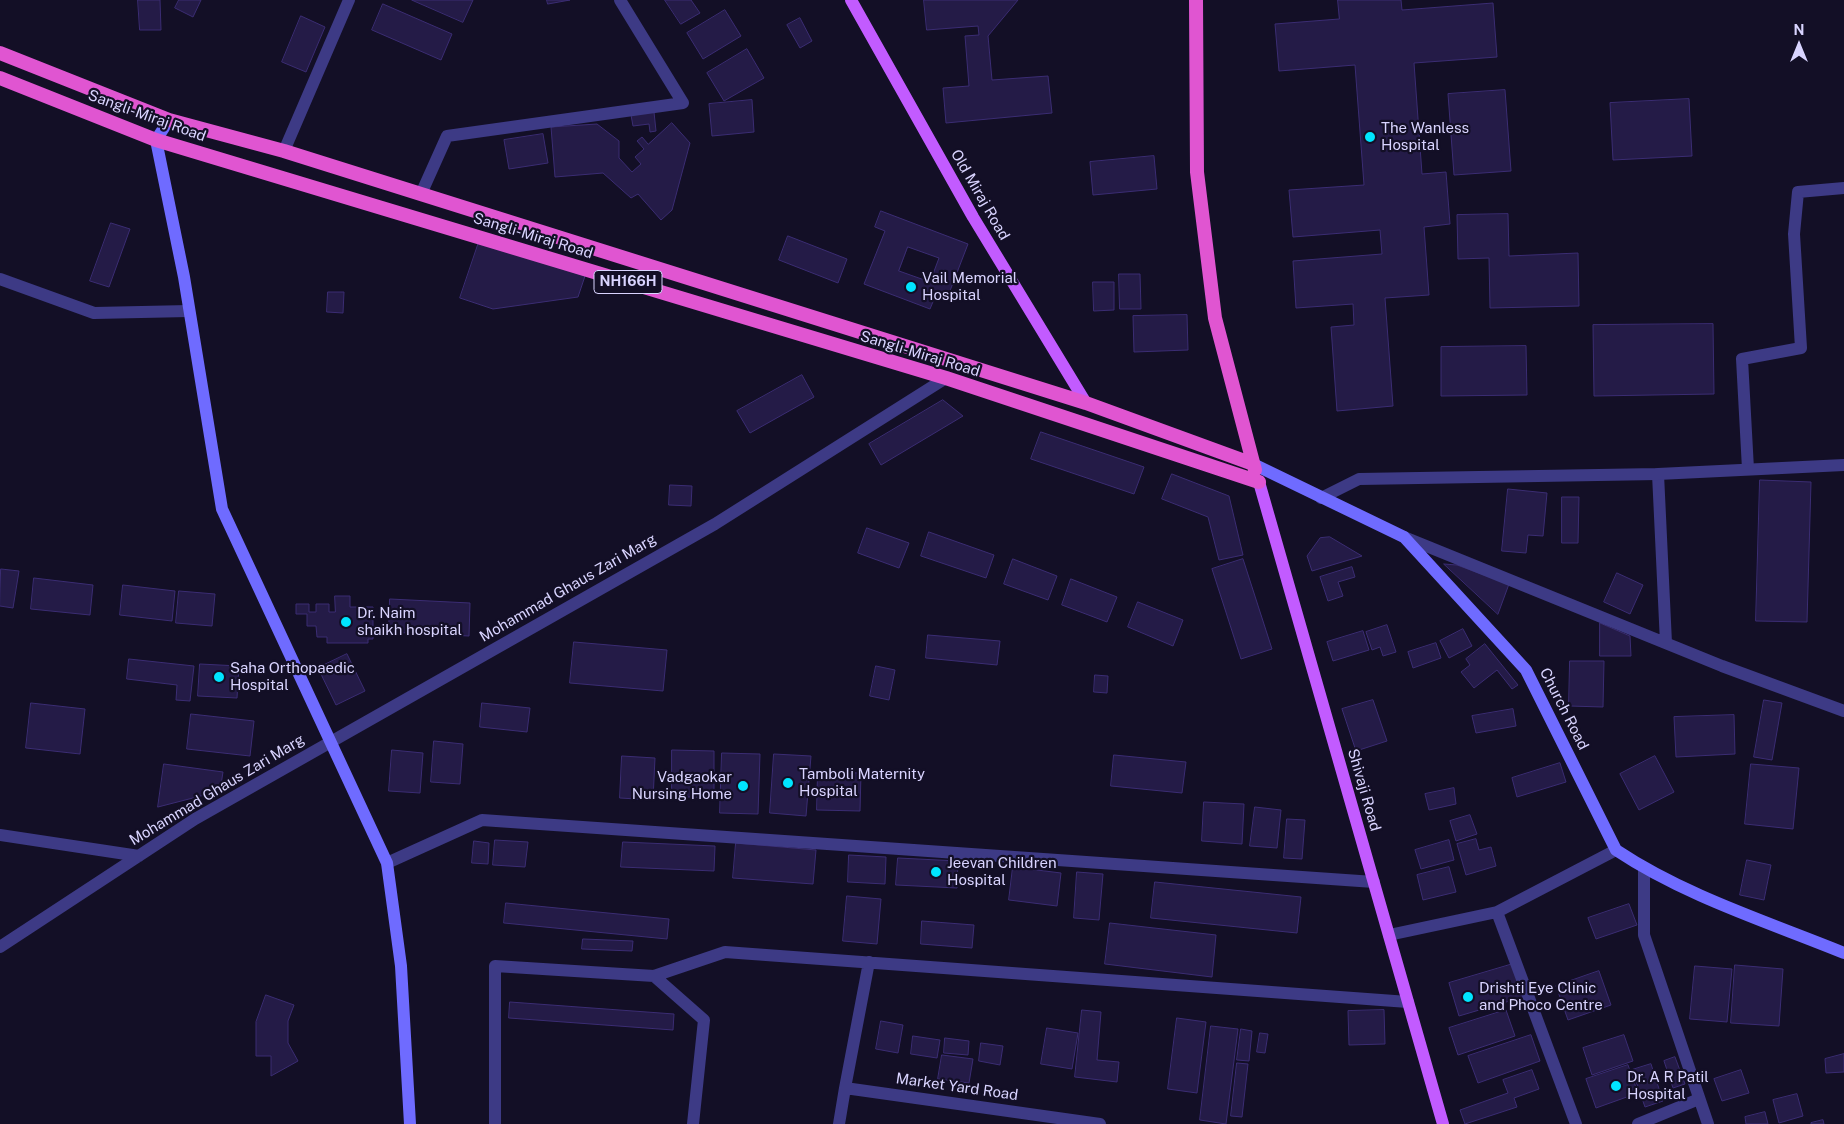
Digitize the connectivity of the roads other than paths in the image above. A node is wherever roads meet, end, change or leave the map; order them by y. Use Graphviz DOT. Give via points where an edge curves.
graph roads {
  1 [pos="349,0"];
  2 [pos="620,0"];
  3 [pos="850,0"];
  4 [pos="1196,0"];
  5 [pos="0,53"];
  6 [pos="0,78"];
  7 [pos="169,120"];
  8 [pos="156,140"];
  9 [pos="284,151"];
  10 [pos="1844,188"];
  11 [pos="421,194"];
  12 [pos="0,280"];
  13 [pos="189,311"];
  14 [pos="946,378"];
  15 [pos="1086,404"];
  16 [pos="1253,464"];
  17 [pos="1844,465"];
  18 [pos="1748,469"];
  19 [pos="1658,474"];
  20 [pos="1258,482"];
  21 [pos="1321,498"];
  22 [pos="1404,537"];
  23 [pos="1666,643"];
  24 [pos="1844,711"];
  25 [pos="330,742"];
  26 [pos="0,835"];
  27 [pos="1616,850"];
  28 [pos="139,856"];
  29 [pos="387,863"];
  30 [pos="1644,868"];
  31 [pos="1374,882"];
  32 [pos="1497,912"];
  33 [pos="1389,934"];
  34 [pos="0,947"];
  35 [pos="1844,953"];
  36 [pos="869,962"];
  37 [pos="654,976"];
  38 [pos="1408,1002"];
  39 [pos="845,1088"];
  40 [pos="1699,1099"];
  41 [pos="410,1124"];
  42 [pos="495,1124"];
  43 [pos="692,1124"];
  44 [pos="839,1124"];
  45 [pos="1100,1124"];
  46 [pos="1444,1124"];
  47 [pos="1576,1124"];
  48 [pos="1638,1124"];
  49 [pos="1708,1124"];
  1 -- 9 [label="street"];
  2 -- 11 [label="street" via="682,103 447,136"];
  3 -- 15 [label="main road, Old Miraj Road" via="972,217"];
  4 -- 16 [label="highway, Shivaji Road" via="1196,172 1215,318"];
  5 -- 7 [label="highway, Sangli-Miraj Road"];
  6 -- 8 [label="highway, Sangli-Miraj Road / NH166H"];
  7 -- 8 [label="main road"];
  7 -- 9 [label="highway, Sangli-Miraj Road"];
  8 -- 13 [label="main road"];
  8 -- 14 [label="highway, Sangli-Miraj Road / NH166H"];
  9 -- 11 [label="highway, Sangli-Miraj Road"];
  10 -- 18 [label="street" via="1798,192 1794,234 1801,348 1742,360"];
  11 -- 15 [label="highway, Sangli-Miraj Road"];
  12 -- 13 [label="street" via="94,313"];
  13 -- 25 [label="main road" via="222,509"];
  14 -- 20 [label="highway, Sangli-Miraj Road / NH166H"];
  14 -- 25 [label="street, Mohammad Ghaus Zari Marg" via="714,524"];
  15 -- 16 [label="highway, Sangli-Miraj Road"];
  16 -- 20 [label="highway, Shivaji Road"];
  16 -- 21 [label="main road, Church Road"];
  17 -- 18 [label="street"];
  18 -- 19 [label="street"];
  19 -- 21 [label="street" via="1359,479"];
  19 -- 23 [label="street"];
  20 -- 31 [label="main road, Shivaji Road"];
  21 -- 22 [label="main road, Church Road"];
  22 -- 23 [label="street"];
  22 -- 27 [label="main road, Church Road" via="1526,670"];
  23 -- 24 [label="street"];
  25 -- 28 [label="street, Mohammad Ghaus Zari Marg" via="195,819"];
  25 -- 29 [label="main road"];
  26 -- 28 [label="street"];
  27 -- 30 [label="main road"];
  27 -- 32 [label="street"];
  28 -- 34 [label="street, Mohammad Ghaus Zari Marg"];
  29 -- 31 [label="street" via="482,820"];
  29 -- 41 [label="main road" via="401,966"];
  30 -- 35 [label="main road" via="1734,909"];
  30 -- 40 [label="street" via="1644,935"];
  31 -- 33 [label="main road, Shivaji Road"];
  32 -- 33 [label="street"];
  32 -- 47 [label="street"];
  33 -- 38 [label="main road, Shivaji Road"];
  36 -- 37 [label="street" via="725,952"];
  36 -- 38 [label="street"];
  36 -- 39 [label="street"];
  37 -- 42 [label="street" via="495,966"];
  37 -- 43 [label="street" via="704,1020"];
  38 -- 46 [label="main road, Shivaji Road"];
  39 -- 44 [label="street"];
  39 -- 45 [label="street, Market Yard Road"];
  40 -- 48 [label="street"];
  40 -- 49 [label="street"];
}
